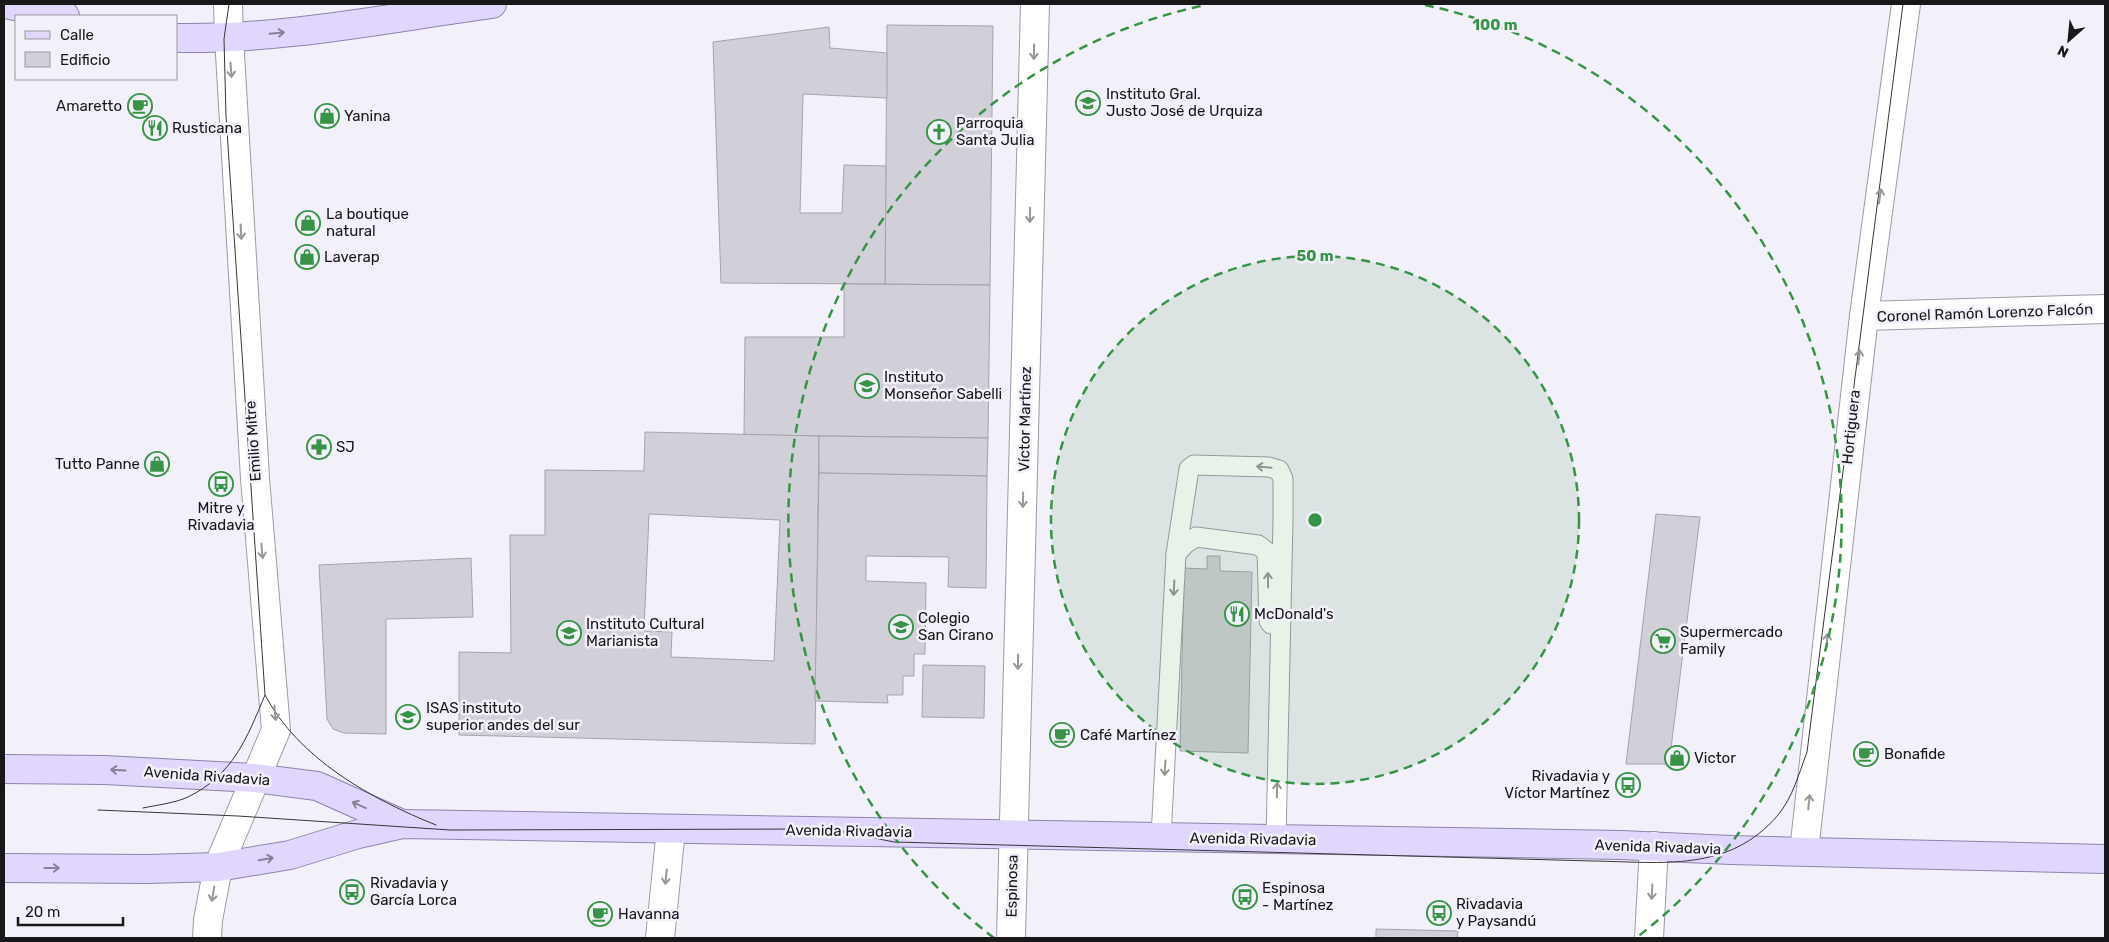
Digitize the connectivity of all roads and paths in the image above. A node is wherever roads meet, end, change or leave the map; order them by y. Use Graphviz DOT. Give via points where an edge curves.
graph roads {
  1 [pos="5,4"];
  2 [pos="228,4"];
  3 [pos="492,4"];
  4 [pos="1035,4"];
  5 [pos="1906,4"];
  6 [pos="60,15"];
  7 [pos="229,37"];
  8 [pos="178,38"];
  9 [pos="2105,309"];
  10 [pos="1864,316"];
  11 [pos="1176,554"];
  12 [pos="1281,643"];
  13 [pos="4,769"];
  14 [pos="254,778"];
  15 [pos="402,824"];
  16 [pos="671,829"];
  17 [pos="1014,834"];
  18 [pos="1161,837"];
  19 [pos="1276,839"];
  20 [pos="1654,846"];
  21 [pos="1804,851"];
  22 [pos="2105,859"];
  23 [pos="218,867"];
  24 [pos="4,868"];
  25 [pos="207,938"];
  26 [pos="660,938"];
  27 [pos="1011,938"];
  28 [pos="1649,938"];
  1 -- 6 [label="main road"];
  2 -- 7 [label="street, Emilio Mitre"];
  7 -- 3 [label="main road, one-way"];
  4 -- 17 [label="street, Víctor Martínez, one-way"];
  10 -- 5 [label="street, Hortiguera, one-way"];
  7 -- 8 [label="main road"];
  7 -- 14 [label="street, Emilio Mitre, one-way" via="255,478 276,730"];
  9 -- 10 [label="street, Coronel Ramón Lorenzo Falcón"];
  21 -- 10 [label="street, Hortiguera, one-way"];
  12 -- 11 [label="lane, one-way" via="1269,622 1267,552 1258,545 1196,537"];
  12 -- 11 [label="lane, one-way" via="1283,480 1279,470 1194,465 1189,469"];
  11 -- 18 [label="lane, one-way"];
  19 -- 12 [label="lane, one-way"];
  14 -- 13 [label="main road, Avenida Rivadavia, one-way" via="105,770"];
  15 -- 14 [label="main road, Avenida Rivadavia, one-way" via="317,786"];
  14 -- 23 [label="street, Emilio Mitre"];
  15 -- 16 [label="main road, Avenida Rivadavia"];
  23 -- 15 [label="main road, Avenida Rivadavia, one-way" via="290,854"];
  16 -- 17 [label="main road, Avenida Rivadavia"];
  16 -- 26 [label="street, one-way"];
  17 -- 18 [label="main road, Avenida Rivadavia"];
  17 -- 27 [label="street, Espinosa"];
  18 -- 19 [label="main road, Avenida Rivadavia"];
  19 -- 20 [label="main road, Avenida Rivadavia"];
  20 -- 21 [label="main road, Avenida Rivadavia"];
  20 -- 28 [label="street, one-way"];
  21 -- 22 [label="main road, Avenida Rivadavia"];
  24 -- 23 [label="main road, Avenida Rivadavia, one-way"];
  23 -- 25 [label="street, Emilio Mitre, one-way"];
}
